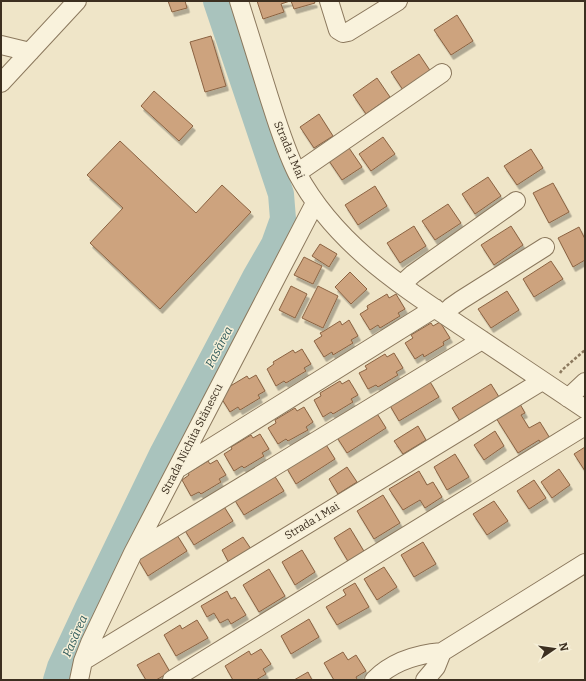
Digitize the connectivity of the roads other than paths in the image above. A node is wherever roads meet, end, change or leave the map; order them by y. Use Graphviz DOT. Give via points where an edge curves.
graph roads {
  1 [pos="77,1"];
  2 [pos="239,1"];
  3 [pos="329,1"];
  4 [pos="398,1"];
  5 [pos="1,45"];
  6 [pos="30,52"];
  7 [pos="442,73"];
  8 [pos="1,83"];
  9 [pos="297,172"];
  10 [pos="516,201"];
  11 [pos="315,203"];
  12 [pos="545,246"];
  13 [pos="402,284"];
  14 [pos="439,311"];
  15 [pos="482,340"];
  16 [pos="585,382"];
  17 [pos="547,384"];
  18 [pos="568,398"];
  19 [pos="585,410"];
  20 [pos="585,426"];
  21 [pos="176,470"];
  22 [pos="134,553"];
  23 [pos="585,563"];
  24 [pos="442,652"];
  25 [pos="83,661"];
  26 [pos="79,680"];
  27 [pos="172,680"];
  28 [pos="374,680"];
  29 [pos="425,680"];
  1 -- 6 [label="street"];
  2 -- 9 [label="street, Strada 1 Mai" via="276,120"];
  3 -- 4 [label="street" via="338,30 343,32 348,32"];
  5 -- 6 [label="street"];
  6 -- 8 [label="street"];
  7 -- 9 [label="street"];
  9 -- 11 [label="street, Strada 1 Mai"];
  10 -- 13 [label="street"];
  11 -- 13 [label="street, Strada 1 Mai" via="350,244"];
  11 -- 21 [label="street, Strada Nichita Stănescu"];
  12 -- 14 [label="street" via="451,307"];
  13 -- 14 [label="street, Strada 1 Mai"];
  14 -- 15 [label="street, Strada 1 Mai"];
  14 -- 21 [label="street"];
  15 -- 17 [label="street, Strada 1 Mai"];
  15 -- 22 [label="street"];
  16 -- 18 [label="street"];
  17 -- 18 [label="street, Strada 1 Mai"];
  17 -- 25 [label="street, Strada 1 Mai"];
  18 -- 19 [label="street, Strada 1 Mai"];
  20 -- 27 [label="street"];
  21 -- 22 [label="street, Strada Nichita Stănescu"];
  22 -- 25 [label="street, Strada Nichita Stănescu"];
  23 -- 24 [label="street"];
  24 -- 28 [label="street" via="425,653 410,658"];
  24 -- 29 [label="street" via="436,667"];
  25 -- 26 [label="street, Strada Nichita Stănescu"];
}
